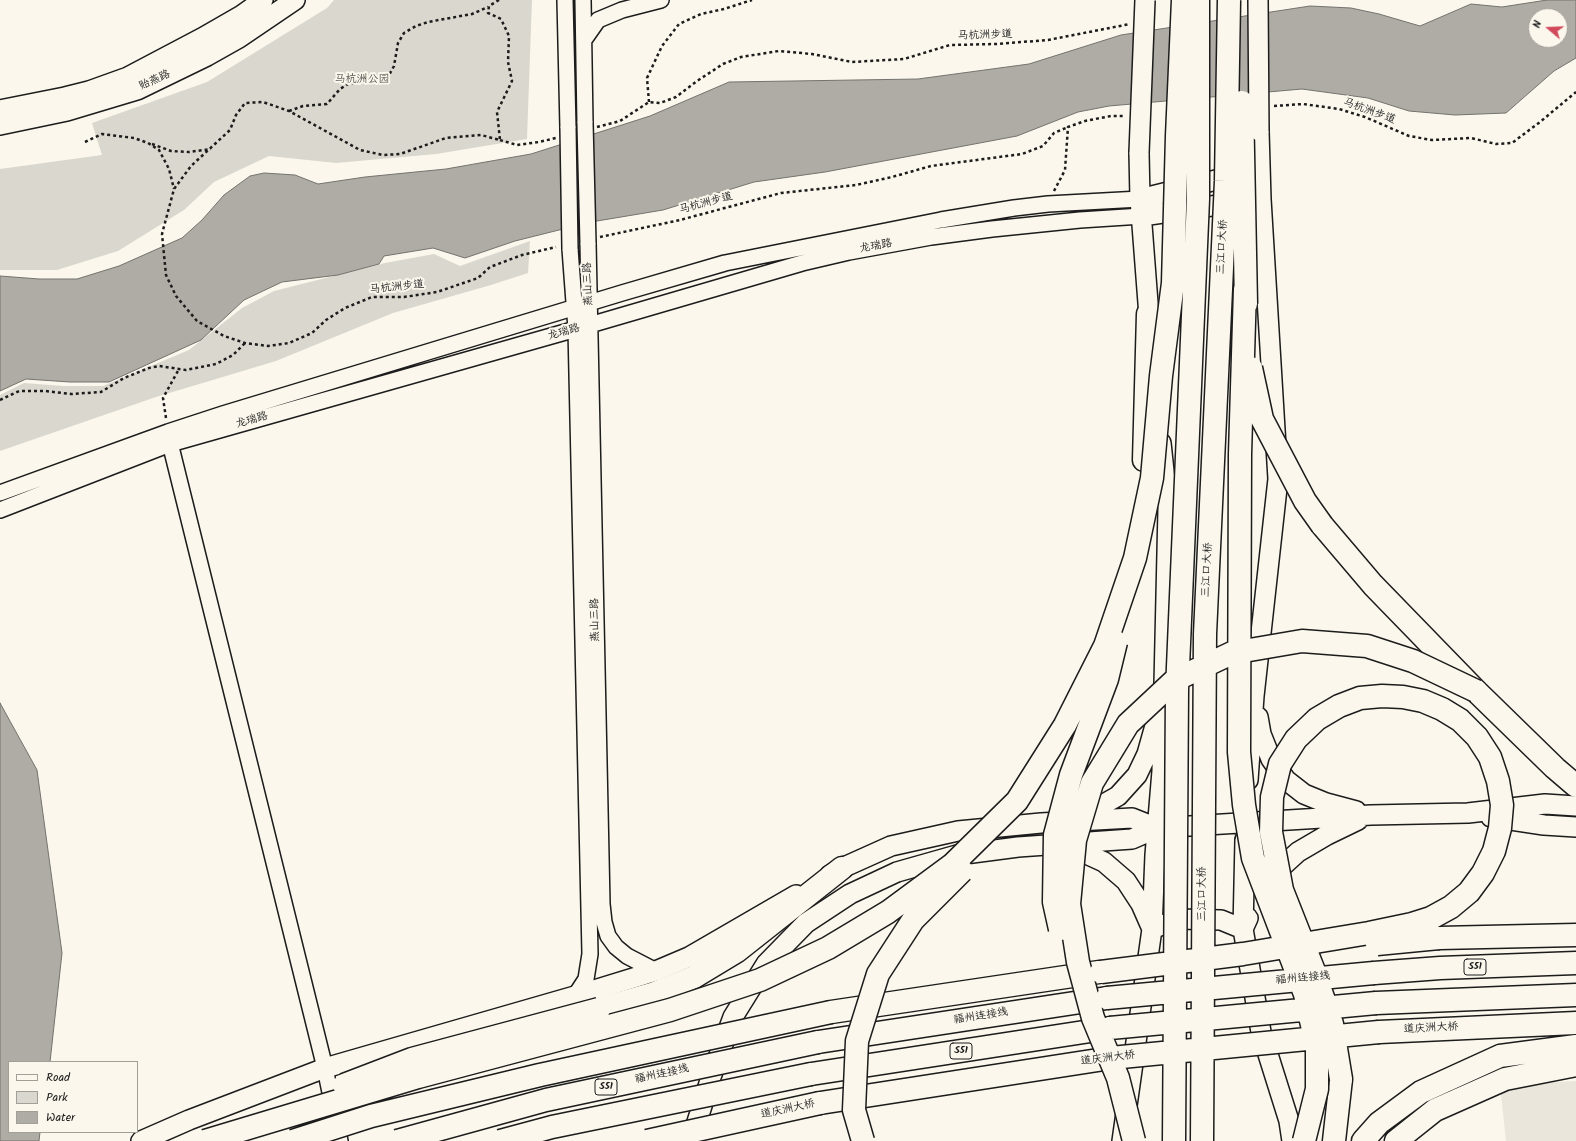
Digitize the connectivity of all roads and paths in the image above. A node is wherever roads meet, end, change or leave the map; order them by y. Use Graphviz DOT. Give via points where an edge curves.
graph roads {
  1 [pos="263,0"];
  2 [pos="295,0"];
  3 [pos="499,0"];
  4 [pos="565,0"];
  5 [pos="583,0"];
  6 [pos="661,0"];
  7 [pos="752,0"];
  8 [pos="1145,0"];
  9 [pos="1183,0"];
  10 [pos="1198,0"];
  11 [pos="1229,0"];
  12 [pos="1240,0"];
  13 [pos="1258,0"];
  14 [pos="489,6"];
  15 [pos="1132,24"];
  16 [pos="584,40"];
  17 [pos="1576,92"];
  18 [pos="649,102"];
  19 [pos="1272,106"];
  20 [pos="0,110"];
  21 [pos="289,111"];
  22 [pos="1126,116"];
  23 [pos="0,125"];
  24 [pos="588,126"];
  25 [pos="1068,127"];
  26 [pos="564,132"];
  27 [pos="500,140"];
  28 [pos="85,142"];
  29 [pos="148,143"];
  30 [pos="212,149"];
  31 [pos="1261,169"];
  32 [pos="174,190"];
  33 [pos="1261,199"];
  34 [pos="1048,204"];
  35 [pos="1141,208"];
  36 [pos="592,241"];
  37 [pos="565,247"];
  38 [pos="1245,289"];
  39 [pos="590,303"];
  40 [pos="574,308"];
  41 [pos="1148,314"];
  42 [pos="590,325"];
  43 [pos="576,329"];
  44 [pos="245,343"];
  45 [pos="179,369"];
  46 [pos="0,400"];
  47 [pos="169,438"];
  48 [pos="0,493"];
  49 [pos="0,510"];
  50 [pos="1164,663"];
  51 [pos="1476,691"];
  52 [pos="1254,696"];
  53 [pos="1576,786"];
  54 [pos="1017,801"];
  55 [pos="1576,806"];
  56 [pos="1468,813"];
  57 [pos="1371,815"];
  58 [pos="1041,823"];
  59 [pos="1245,824"];
  60 [pos="1016,825"];
  61 [pos="1157,828"];
  62 [pos="1576,828"];
  63 [pos="1038,846"];
  64 [pos="1018,847"];
  65 [pos="842,868"];
  66 [pos="1152,929"];
  67 [pos="1243,929"];
  68 [pos="1576,935"];
  69 [pos="1243,954"];
  70 [pos="1576,963"];
  71 [pos="656,971"];
  72 [pos="1576,995"];
  73 [pos="575,996"];
  74 [pos="1102,1023"];
  75 [pos="1576,1023"];
  76 [pos="1576,1052"];
  77 [pos="325,1068"];
  78 [pos="141,1141"];
  79 [pos="204,1141"];
  80 [pos="293,1141"];
  81 [pos="340,1141"];
  82 [pos="397,1141"];
  83 [pos="500,1141"];
  84 [pos="647,1141"];
  85 [pos="691,1141"];
  86 [pos="863,1141"];
  87 [pos="1122,1141"];
  88 [pos="1134,1141"];
  89 [pos="1174,1141"];
  90 [pos="1202,1141"];
  91 [pos="1292,1141"];
  92 [pos="1304,1141"];
  93 [pos="1334,1141"];
  94 [pos="1363,1141"];
  95 [pos="1396,1141"];
  1 -- 20 [label="main road, 贻燕路" via="202,38 128,77 89,91"];
  2 -- 23 [label="main road, 贻燕路" via="240,38 137,90 67,111"];
  3 -- 14 [label="path"];
  4 -- 26 [label="street"];
  5 -- 16 [label="street"];
  6 -- 16 [label="street" via="622,10 598,20"];
  7 -- 18 [label="path" via="701,14 678,24 662,46 646,78"];
  8 -- 35 [label="main road, bridge" via="1139,153"];
  9 -- 54 [label="highway, bridge" via="1173,283 1160,376 1152,478 1135,558 1104,646 1065,725"];
  10 -- 89 [label="highway, bridge" via="1198,199 1177,690"];
  11 -- 90 [label="highway, 三江口大桥, bridge" via="1226,181 1205,634"];
  12 -- 38 [label="highway, bridge"];
  13 -- 31 [label="main road, bridge"];
  14 -- 21 [label="path" via="472,14 428,22 404,33 398,43 394,66 388,78 382,82 348,84 327,104 303,106"];
  14 -- 27 [label="path" via="488,13 501,19 509,36 508,62 512,81 497,112"];
  15 -- 18 [label="path, 马杭洲步道" via="1048,40 950,45 896,60 852,62 779,51 741,57 723,64 676,98 660,103"];
  16 -- 24 [label="street"];
  17 -- 19 [label="path, 马杭洲步道" via="1512,143 1496,144 1471,138 1432,140 1409,136 1339,109 1303,104"];
  18 -- 24 [label="path, 马杭洲步道" via="620,122"];
  21 -- 27 [label="path, 马杭洲步道" via="360,150 383,155 400,154 446,138 481,135"];
  21 -- 30 [label="path, 马杭洲步道" via="263,102 245,103 236,114 230,130"];
  22 -- 25 [label="path, 马杭洲步道" via="1091,120"];
  24 -- 36 [label="street, 燕山三路, bridge"];
  25 -- 34 [label="path" via="1065,170"];
  25 -- 36 [label="path, 马杭洲步道" via="1054,133 1043,146 1022,154 931,166 856,185 781,193"];
  26 -- 27 [label="path, 马杭洲步道" via="539,142 517,145"];
  26 -- 37 [label="street, 燕山三路, bridge"];
  28 -- 29 [label="path" via="102,134 134,138"];
  29 -- 30 [label="path" via="189,152"];
  29 -- 32 [label="path" via="159,150 169,170"];
  30 -- 32 [label="path, 马杭洲步道" via="191,166"];
  31 -- 33 [label="main road"];
  31 -- 35 [label="main road"];
  32 -- 44 [label="path, 马杭洲步道" via="162,234 166,275 176,296 197,320 224,336"];
  33 -- 35 [label="main road"];
  33 -- 52 [label="main road" via="1278,479"];
  34 -- 35 [label="street, 龙瑞路"];
  34 -- 39 [label="street, 龙瑞路" via="941,220 725,264"];
  35 -- 41 [label="main road"];
  35 -- 42 [label="street, 龙瑞路" via="1080,220 931,237 849,252 802,263"];
  36 -- 39 [label="street, 燕山三路"];
  37 -- 40 [label="street, 燕山三路"];
  37 -- 44 [label="path, 马杭洲步道" via="522,255 490,267 478,278 437,292 404,297 372,297 345,308 312,333 290,343 268,346"];
  38 -- 51 [label="highway, bridge" via="1252,371 1262,418 1305,501 1373,585"];
  38 -- 92 [label="highway, bridge" via="1240,454 1239,752 1253,858 1305,994 1317,1047 1317,1088"];
  39 -- 40 [label="street, 龙瑞路"];
  39 -- 42 [label="street, 燕山三路"];
  40 -- 43 [label="street, 燕山三路"];
  40 -- 47 [label="street, 龙瑞路" via="224,414"];
  41 -- 50 [label="main road" via="1168,509"];
  41 -- 74 [label="highway, bridge" via="1144,478 1129,589 1107,678 1071,775 1054,834 1054,902 1068,963"];
  42 -- 43 [label="street, 龙瑞路"];
  42 -- 71 [label="street, 燕山三路" via="604,922 608,936 616,946 627,956"];
  43 -- 47 [label="street, 龙瑞路"];
  43 -- 73 [label="street, 燕山三路" via="590,954 586,979"];
  44 -- 45 [label="path" via="233,356 216,364"];
  45 -- 46 [label="path" via="159,366 149,368 124,378 101,392 71,394 19,391"];
  45 -- 47 [label="path" via="163,398"];
  47 -- 48 [label="street, 龙瑞路"];
  47 -- 49 [label="street, 龙瑞路"];
  47 -- 77 [label="street"];
  50 -- 58 [label="main road" via="1156,724 1147,754 1137,775 1118,796 1095,809"];
  50 -- 61 [label="main road" via="1162,771"];
  51 -- 53 [label="highway"];
  51 -- 74 [label="highway, bridge" via="1413,661 1367,646 1302,641 1232,653 1175,680 1128,724 1092,783 1075,840 1069,904 1078,962"];
  52 -- 57 [label="main road" via="1261,734 1271,759 1286,780 1304,794 1326,803"];
  52 -- 59 [label="main road"];
  54 -- 79 [label="highway, bridge" via="953,864 888,912 828,948 760,980 670,1010 418,1077"];
  54 -- 86 [label="highway, bridge" via="961,872 913,920 878,974 857,1041 854,1110"];
  55 -- 56 [label="main road" via="1545,804"];
  56 -- 57 [label="main road"];
  56 -- 62 [label="main road" via="1544,826"];
  57 -- 59 [label="main road"];
  57 -- 67 [label="main road" via="1327,834 1298,852 1275,873 1256,898"];
  58 -- 60 [label="main road"];
  58 -- 61 [label="main road" via="1132,818"];
  59 -- 61 [label="main road"];
  59 -- 67 [label="main road"];
  60 -- 64 [label="main road"];
  60 -- 65 [label="main road" via="958,831 890,846"];
  61 -- 63 [label="main road" via="1132,839"];
  61 -- 66 [label="main road"];
  63 -- 64 [label="main road"];
  63 -- 66 [label="main road" via="1080,851 1104,862 1126,881 1141,904"];
  64 -- 85 [label="main road" via="957,855 897,872 850,894 806,923 766,964 733,1017"];
  65 -- 71 [label="main road" via="689,958"];
  65 -- 79 [label="highway, bridge" via="737,951 694,977 655,993 412,1059"];
  66 -- 67 [label="main road" via="1178,919 1222,920"];
  66 -- 87 [label="main road"];
  67 -- 91 [label="main road" via="1261,1032 1289,1121"];
  68 -- 69 [label="highway, bridge" via="1439,938"];
  69 -- 80 [label="highway, bridge" via="1100,972 831,1012 540,1075 371,1116"];
  69 -- 93 [label="highway, bridge" via="1298,945 1306,944 1369,933 1412,924 1431,918 1451,907 1469,892 1483,873 1494,850 1500,828 1502,805 1490,757 1460,720 1423,700 1382,696 1360,698 1339,706 1317,719 1296,739 1280,764 1272,797 1271,832 1282,890 1302,942 1306,949 1332,1024 1341,1079"];
  70 -- 82 [label="highway, 福州连接线 / S51, bridge" via="1440,968 1107,998 818,1042 546,1100"];
  71 -- 73 [label="main road"];
  72 -- 74 [label="highway, S51, bridge" via="1376,1003"];
  73 -- 77 [label="main road"];
  74 -- 83 [label="highway, S51, bridge" via="812,1074 552,1127"];
  74 -- 88 [label="highway, bridge"];
  75 -- 84 [label="highway, 道庆洲大桥, bridge" via="1379,1032 1111,1058 820,1103"];
  76 -- 94 [label="highway" via="1500,1056 1421,1092 1379,1123"];
  76 -- 95 [label="highway" via="1505,1079 1435,1110"];
  77 -- 78 [label="main road"];
  77 -- 81 [label="street"];
}
